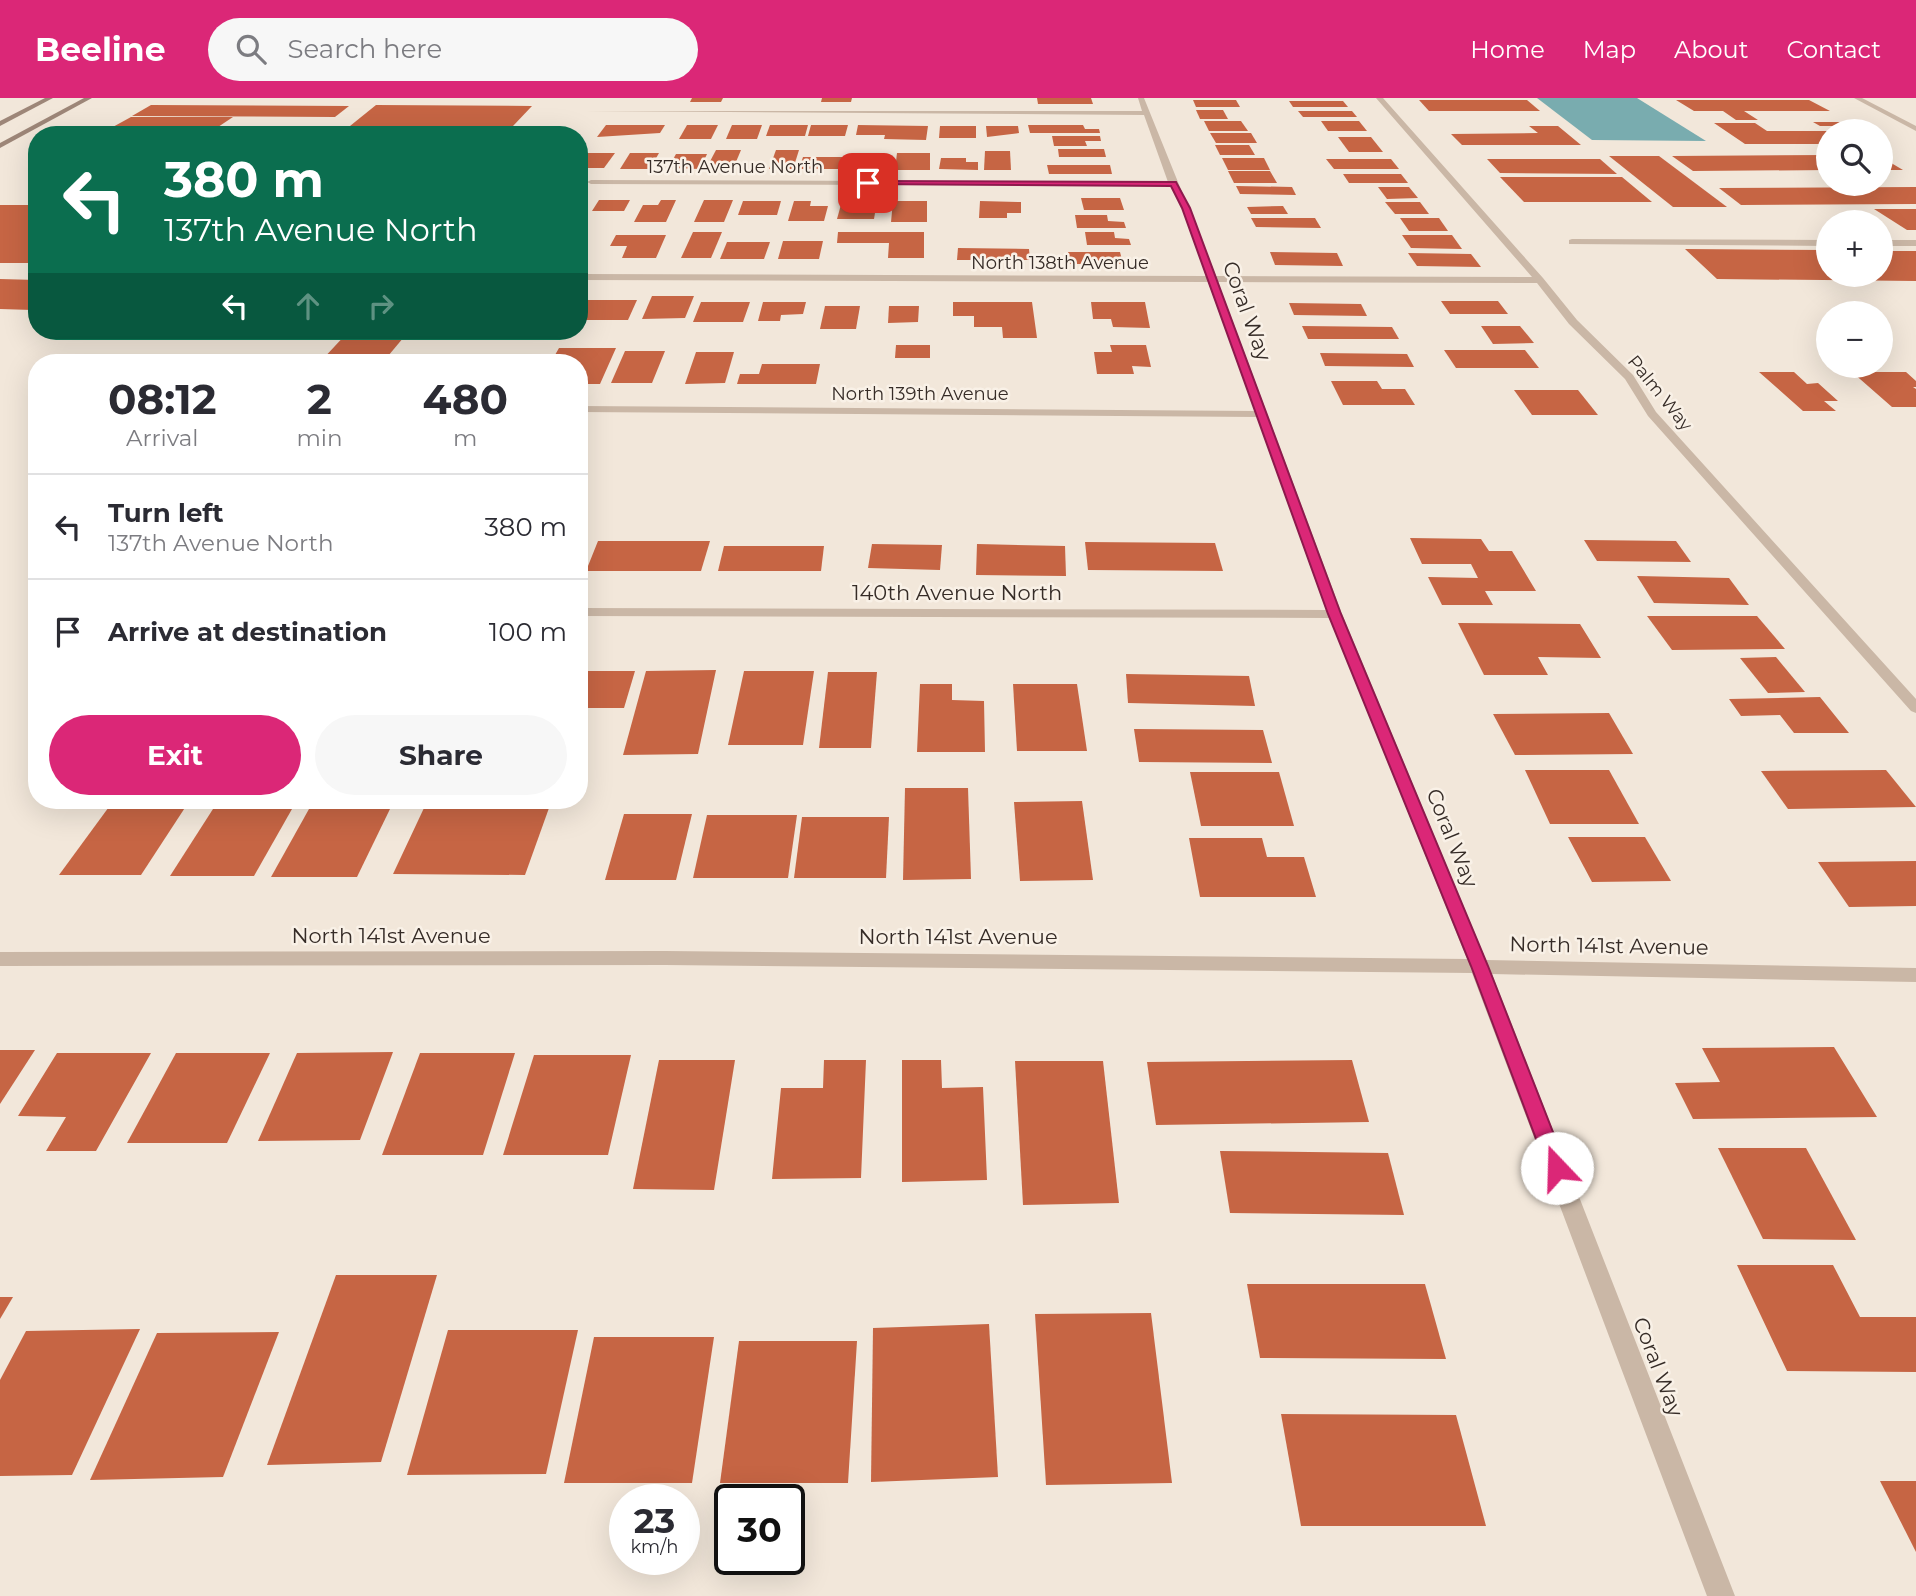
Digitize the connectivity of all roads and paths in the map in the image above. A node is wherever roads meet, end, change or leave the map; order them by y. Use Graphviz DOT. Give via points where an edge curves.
graph roads {
  1 [pos="50,98"];
  2 [pos="89,98"];
  3 [pos="1379,98"];
  4 [pos="1857,98"];
  5 [pos="1143,105"];
  6 [pos="590,111"];
  7 [pos="0,124"];
  8 [pos="37,126"];
  9 [pos="1916,130"];
  10 [pos="28,131"];
  11 [pos="0,146"];
  12 [pos="591,182"];
  13 [pos="1173,184"];
  14 [pos="1572,242"];
  15 [pos="1816,243"];
  16 [pos="1893,243"];
  17 [pos="1916,243"];
  18 [pos="588,277"];
  19 [pos="1212,279"];
  20 [pos="1540,280"];
  21 [pos="588,409"];
  22 [pos="1260,414"];
  23 [pos="588,612"];
  24 [pos="1335,614"];
  25 [pos="1916,708"];
  26 [pos="0,959"];
  27 [pos="1479,966"];
  28 [pos="1916,975"];
  29 [pos="1721,1596"];
  1 -- 7 [label="main road"];
  2 -- 8 [label="main road"];
  3 -- 20 [label="street, Palm Way"];
  4 -- 9 [label="street"];
  5 -- 6 [label="street"];
  5 -- 13 [label="street, Coral Way"];
  10 -- 11 [label="main road"];
  12 -- 13 [label="street, 137th Avenue North"];
  13 -- 19 [label="street, Coral Way"];
  14 -- 15 [label="street"];
  16 -- 17 [label="street"];
  18 -- 19 [label="street, North 138th Avenue"];
  19 -- 20 [label="street, North 138th Avenue"];
  19 -- 22 [label="street, Coral Way"];
  20 -- 25 [label="street, Palm Way" via="1573,322 1629,377 1651,414"];
  21 -- 22 [label="street, North 139th Avenue"];
  22 -- 24 [label="street, Coral Way"];
  23 -- 24 [label="street, 140th Avenue North"];
  24 -- 27 [label="street, Coral Way"];
  26 -- 27 [label="street, North 141st Avenue" via="665,958"];
  27 -- 28 [label="street, North 141st Avenue"];
  27 -- 29 [label="street, Coral Way"];
}
